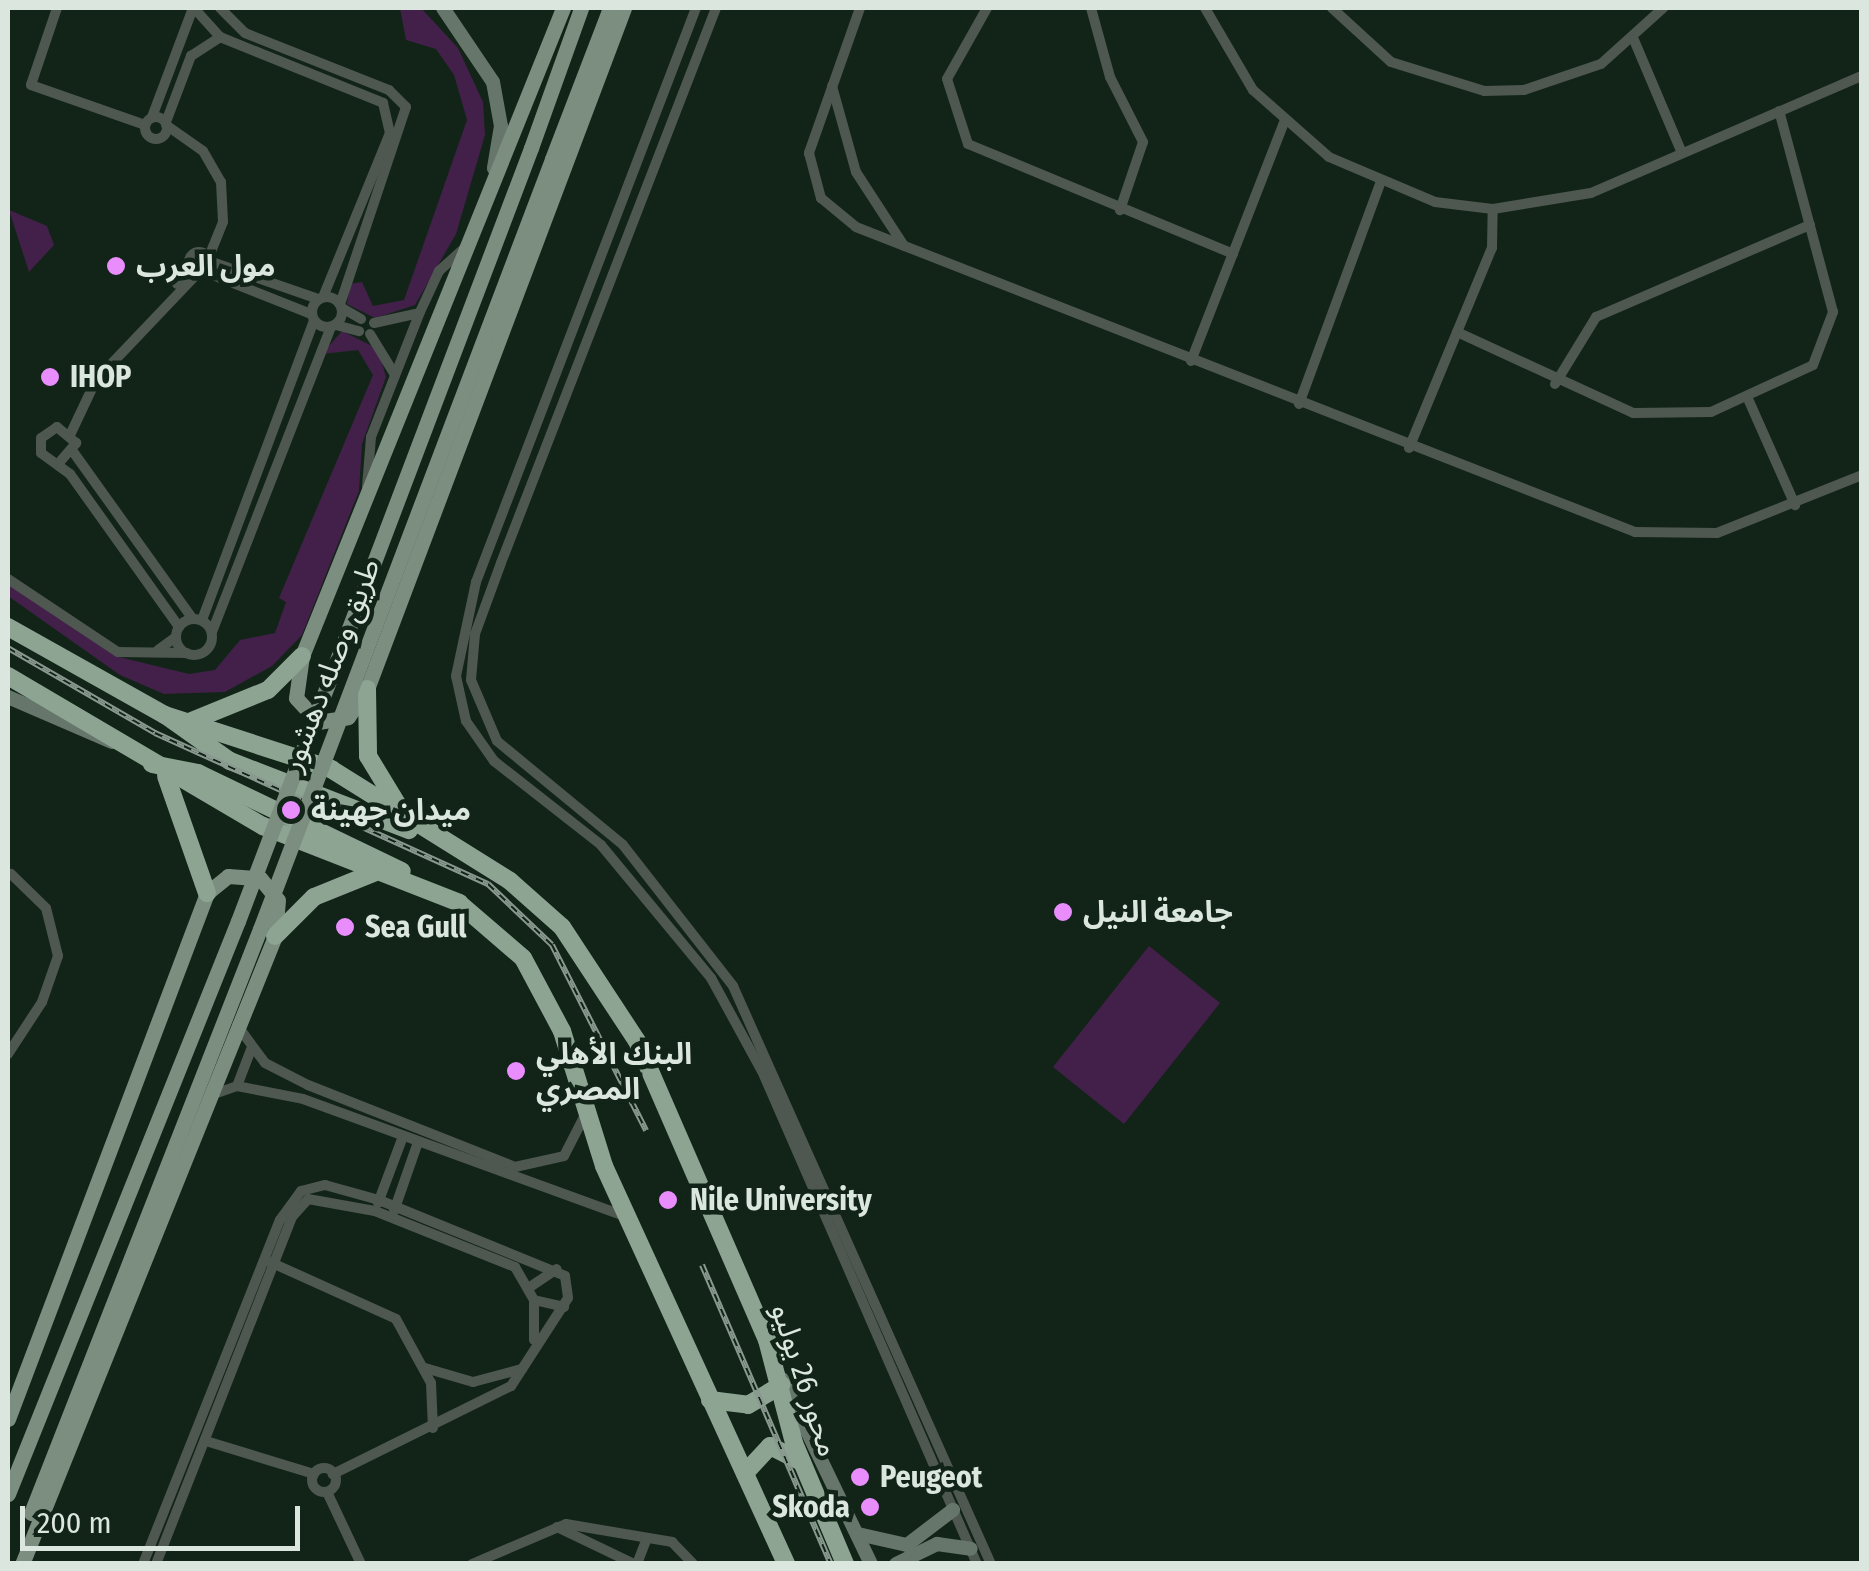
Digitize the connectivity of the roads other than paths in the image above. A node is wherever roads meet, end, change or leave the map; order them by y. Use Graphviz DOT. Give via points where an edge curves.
graph roads {
  1 [pos="57,8"];
  2 [pos="193,8"];
  3 [pos="220,8"];
  4 [pos="442,8"];
  5 [pos="563,8"];
  6 [pos="581,8"];
  7 [pos="610,8"];
  8 [pos="624,8"];
  9 [pos="696,8"];
  10 [pos="716,8"];
  11 [pos="860,8"];
  12 [pos="986,8"];
  13 [pos="1091,8"];
  14 [pos="1205,8"];
  15 [pos="1332,8"];
  16 [pos="1663,8"];
  17 [pos="220,37"];
  18 [pos="1634,40"];
  19 [pos="1862,76"];
  20 [pos="832,82"];
  21 [pos="389,90"];
  22 [pos="383,103"];
  23 [pos="1778,110"];
  24 [pos="148,121"];
  25 [pos="390,122"];
  26 [pos="406,122"];
  27 [pos="1284,122"];
  28 [pos="165,128"];
  29 [pos="1682,153"];
  30 [pos="1380,184"];
  31 [pos="490,190"];
  32 [pos="1494,209"];
  33 [pos="1120,210"];
  34 [pos="1810,225"];
  35 [pos="468,245"];
  36 [pos="905,247"];
  37 [pos="1233,254"];
  38 [pos="204,263"];
  39 [pos="189,264"];
  40 [pos="320,298"];
  41 [pos="341,306"];
  42 [pos="420,312"];
  43 [pos="313,318"];
  44 [pos="334,326"];
  45 [pos="366,327"];
  46 [pos="1457,332"];
  47 [pos="1191,361"];
  48 [pos="395,375"];
  49 [pos="1555,384"];
  50 [pos="1749,401"];
  51 [pos="1300,404"];
  52 [pos="67,430"];
  53 [pos="1409,448"];
  54 [pos="74,453"];
  55 [pos="58,464"];
  56 [pos="1862,476"];
  57 [pos="367,496"];
  58 [pos="1795,505"];
  59 [pos="8,576"];
  60 [pos="8,617"];
  61 [pos="197,619"];
  62 [pos="8,628"];
  63 [pos="177,632"];
  64 [pos="212,632"];
  65 [pos="35,640"];
  66 [pos="187,654"];
  67 [pos="302,656"];
  68 [pos="8,676"];
  69 [pos="367,689"];
  70 [pos="8,697"];
  71 [pos="165,715"];
  72 [pos="189,722"];
  73 [pos="122,744"];
  74 [pos="146,764"];
  75 [pos="166,776"];
  76 [pos="408,821"];
  77 [pos="438,838"];
  78 [pos="382,871"];
  79 [pos="11,874"];
  80 [pos="410,880"];
  81 [pos="207,893"];
  82 [pos="275,936"];
  83 [pos="237,1025"];
  84 [pos="252,1050"];
  85 [pos="8,1054"];
  86 [pos="308,1085"];
  87 [pos="237,1086"];
  88 [pos="210,1095"];
  89 [pos="303,1098"];
  90 [pos="585,1114"];
  91 [pos="402,1139"];
  92 [pos="417,1145"];
  93 [pos="531,1169"];
  94 [pos="526,1187"];
  95 [pos="827,1188"];
  96 [pos="815,1194"];
  97 [pos="834,1204"];
  98 [pos="377,1206"];
  99 [pos="822,1209"];
  100 [pos="393,1211"];
  101 [pos="627,1217"];
  102 [pos="270,1262"];
  103 [pos="557,1269"];
  104 [pos="530,1288"];
  105 [pos="534,1300"];
  106 [pos="564,1307"];
  107 [pos="534,1340"];
  108 [pos="425,1368"];
  109 [pos="523,1369"];
  110 [pos="779,1377"];
  111 [pos="710,1400"];
  112 [pos="8,1418"];
  113 [pos="196,1423"];
  114 [pos="210,1428"];
  115 [pos="433,1428"];
  116 [pos="206,1441"];
  117 [pos="183,1460"];
  118 [pos="802,1462"];
  119 [pos="197,1464"];
  120 [pos="744,1472"];
  121 [pos="314,1474"];
  122 [pos="333,1474"];
  123 [pos="327,1492"];
  124 [pos="8,1494"];
  125 [pos="954,1510"];
  126 [pos="557,1527"];
  127 [pos="858,1534"];
  128 [pos="646,1540"];
  129 [pos="498,1551"];
  130 [pos="974,1556"];
  131 [pos="692,1563"];
  132 [pos="12,1564"];
  133 [pos="22,1564"];
  134 [pos="143,1564"];
  135 [pos="156,1564"];
  136 [pos="362,1564"];
  137 [pos="472,1564"];
  138 [pos="504,1564"];
  139 [pos="635,1564"];
  140 [pos="786,1564"];
  141 [pos="845,1564"];
  142 [pos="871,1564"];
  143 [pos="896,1564"];
  144 [pos="991,1564"];
  1 -- 24 [label="street" via="31,85"];
  2 -- 17 [label="street"];
  2 -- 24 [label="street"];
  3 -- 21 [label="street" via="256,39"];
  4 -- 31 [label="main road" via="494,82 501,126"];
  5 -- 31 [label="main road"];
  6 -- 124 [label="main road, طريق وصله دهشور, bridge" via="342,650"];
  7 -- 132 [label="main road, طريق وصله دهشور, bridge"];
  8 -- 69 [label="main road"];
  9 -- 96 [label="street" via="476,582 456,676 466,721 494,762 600,845 711,978"];
  10 -- 95 [label="street" via="500,563 475,634 471,680 497,741 623,846 703,940 770,1052"];
  11 -- 20 [label="street"];
  12 -- 33 [label="street" via="947,80 954,124 986,158"];
  13 -- 33 [label="street" via="1110,77 1143,142"];
  14 -- 27 [label="street" via="1227,52"];
  15 -- 18 [label="street" via="1391,62 1484,91 1573,76"];
  16 -- 18 [label="street"];
  17 -- 22 [label="street"];
  17 -- 28 [label="street" via="191,56"];
  18 -- 29 [label="street"];
  19 -- 23 [label="street"];
  20 -- 36 [label="street" via="856,172"];
  20 -- 36 [label="street" via="809,154 821,198 856,227"];
  21 -- 22 [label="street"];
  21 -- 26 [label="street" via="402,99"];
  22 -- 25 [label="street"];
  23 -- 29 [label="street"];
  23 -- 34 [label="street"];
  24 -- 28 [label="street"];
  24 -- 28 [label="street" via="149,137"];
  25 -- 26 [label="street"];
  25 -- 40 [label="street"];
  26 -- 41 [label="street"];
  27 -- 30 [label="street"];
  27 -- 37 [label="street"];
  28 -- 38 [label="street" via="203,151 220,182 225,212"];
  29 -- 32 [label="street" via="1591,193"];
  30 -- 32 [label="street"];
  30 -- 51 [label="street"];
  31 -- 35 [label="main road"];
  32 -- 46 [label="street" via="1492,248"];
  33 -- 37 [label="street"];
  34 -- 49 [label="street" via="1596,317"];
  34 -- 50 [label="street" via="1832,331 1813,365"];
  35 -- 42 [label="street" via="439,271"];
  35 -- 57 [label="main road"];
  36 -- 47 [label="street"];
  37 -- 47 [label="street"];
  38 -- 39 [label="street"];
  38 -- 39 [label="street"];
  38 -- 40 [label="street"];
  38 -- 43 [label="street"];
  38 -- 52 [label="street" via="96,380"];
  39 -- 52 [label="street" via="91,379"];
  40 -- 41 [label="street"];
  40 -- 43 [label="street"];
  41 -- 44 [label="street"];
  41 -- 45 [label="street"];
  42 -- 45 [label="street"];
  42 -- 48 [label="street"];
  43 -- 44 [label="street"];
  43 -- 61 [label="street"];
  44 -- 45 [label="street"];
  44 -- 64 [label="street"];
  45 -- 48 [label="street"];
  46 -- 49 [label="street"];
  46 -- 53 [label="street"];
  47 -- 51 [label="street"];
  48 -- 57 [label="street" via="368,449"];
  49 -- 50 [label="street" via="1633,413 1672,416"];
  50 -- 58 [label="street"];
  51 -- 53 [label="street"];
  52 -- 54 [label="street"];
  52 -- 55 [label="street" via="40,443"];
  53 -- 58 [label="street" via="1635,532 1717,533"];
  54 -- 55 [label="street"];
  54 -- 61 [label="street"];
  55 -- 63 [label="street"];
  56 -- 58 [label="street"];
  57 -- 67 [label="main road"];
  59 -- 63 [label="street" via="122,647 162,650"];
  59 -- 66 [label="street" via="118,652"];
  60 -- 65 [label="main road"];
  61 -- 63 [label="street"];
  61 -- 64 [label="street"];
  62 -- 65 [label="highway, محور 26 يوليو"];
  63 -- 66 [label="street"];
  64 -- 66 [label="street" via="206,650"];
  65 -- 71 [label="highway, محور 26 يوليو"];
  67 -- 69 [label="main road" via="296,698 312,719 343,720"];
  67 -- 72 [label="highway" via="268,690"];
  68 -- 73 [label="highway"];
  69 -- 76 [label="highway" via="368,756"];
  70 -- 73 [label="main road"];
  71 -- 72 [label="highway, محور 26 يوليو"];
  71 -- 77 [label="highway, محور 26 يوليو" via="230,761"];
  72 -- 76 [label="highway, محور 26 يوليو" via="309,758"];
  73 -- 74 [label="highway"];
  74 -- 75 [label="highway"];
  74 -- 80 [label="highway" via="198,773 383,858"];
  75 -- 78 [label="highway" via="263,826"];
  75 -- 81 [label="highway"];
  76 -- 77 [label="highway, محور 26 يوليو"];
  77 -- 110 [label="highway, محور 26 يوليو" via="537,903 604,980"];
  78 -- 80 [label="highway"];
  78 -- 82 [label="highway" via="314,897"];
  79 -- 85 [label="street" via="46,908 58,956 42,1002"];
  80 -- 90 [label="highway" via="459,903 523,958 552,1006"];
  81 -- 82 [label="main road" via="228,876 260,878 278,900"];
  81 -- 112 [label="main road"];
  82 -- 83 [label="main road"];
  83 -- 84 [label="street"];
  83 -- 88 [label="main road"];
  84 -- 86 [label="street"];
  84 -- 87 [label="street"];
  86 -- 89 [label="street"];
  86 -- 93 [label="street"];
  87 -- 88 [label="street"];
  87 -- 89 [label="street"];
  88 -- 133 [label="main road"];
  89 -- 91 [label="street"];
  90 -- 93 [label="street" via="564,1156"];
  90 -- 101 [label="highway"];
  91 -- 92 [label="street"];
  91 -- 98 [label="street"];
  92 -- 94 [label="street"];
  92 -- 100 [label="street"];
  93 -- 94 [label="street"];
  94 -- 101 [label="street"];
  95 -- 96 [label="street"];
  95 -- 97 [label="street"];
  96 -- 99 [label="street"];
  97 -- 99 [label="street"];
  97 -- 144 [label="street"];
  98 -- 100 [label="street"];
  98 -- 102 [label="street" via="308,1199"];
  99 -- 125 [label="street"];
  100 -- 103 [label="street"];
  100 -- 104 [label="street" via="504,1262"];
  101 -- 111 [label="highway"];
  102 -- 108 [label="street" via="396,1319"];
  102 -- 113 [label="street"];
  102 -- 114 [label="street"];
  103 -- 104 [label="street"];
  103 -- 106 [label="street" via="569,1283"];
  104 -- 105 [label="street"];
  105 -- 106 [label="street"];
  105 -- 107 [label="street"];
  106 -- 107 [label="street"];
  107 -- 109 [label="street"];
  108 -- 109 [label="street" via="473,1382"];
  108 -- 115 [label="street" via="437,1402"];
  109 -- 115 [label="street" via="505,1391"];
  110 -- 111 [label="highway" via="748,1405"];
  110 -- 118 [label="highway, محور 26 يوليو"];
  110 -- 127 [label="main road"];
  111 -- 120 [label="highway"];
  113 -- 114 [label="street"];
  113 -- 117 [label="street"];
  114 -- 116 [label="street"];
  115 -- 122 [label="street"];
  116 -- 119 [label="street"];
  116 -- 121 [label="street"];
  117 -- 119 [label="street"];
  117 -- 134 [label="street"];
  118 -- 120 [label="highway" via="770,1446"];
  118 -- 141 [label="highway, محور 26 يوليو"];
  119 -- 135 [label="street"];
  120 -- 140 [label="highway"];
  121 -- 122 [label="street"];
  121 -- 123 [label="street" via="316,1489"];
  122 -- 123 [label="street"];
  123 -- 136 [label="street"];
  125 -- 127 [label="main road" via="907,1545"];
  125 -- 130 [label="street"];
  126 -- 128 [label="street"];
  126 -- 129 [label="street"];
  126 -- 139 [label="street"];
  127 -- 142 [label="main road"];
  128 -- 131 [label="street" via="679,1545"];
  128 -- 139 [label="street"];
  129 -- 137 [label="street"];
  129 -- 138 [label="street"];
  130 -- 143 [label="main road" via="938,1544"];
}
